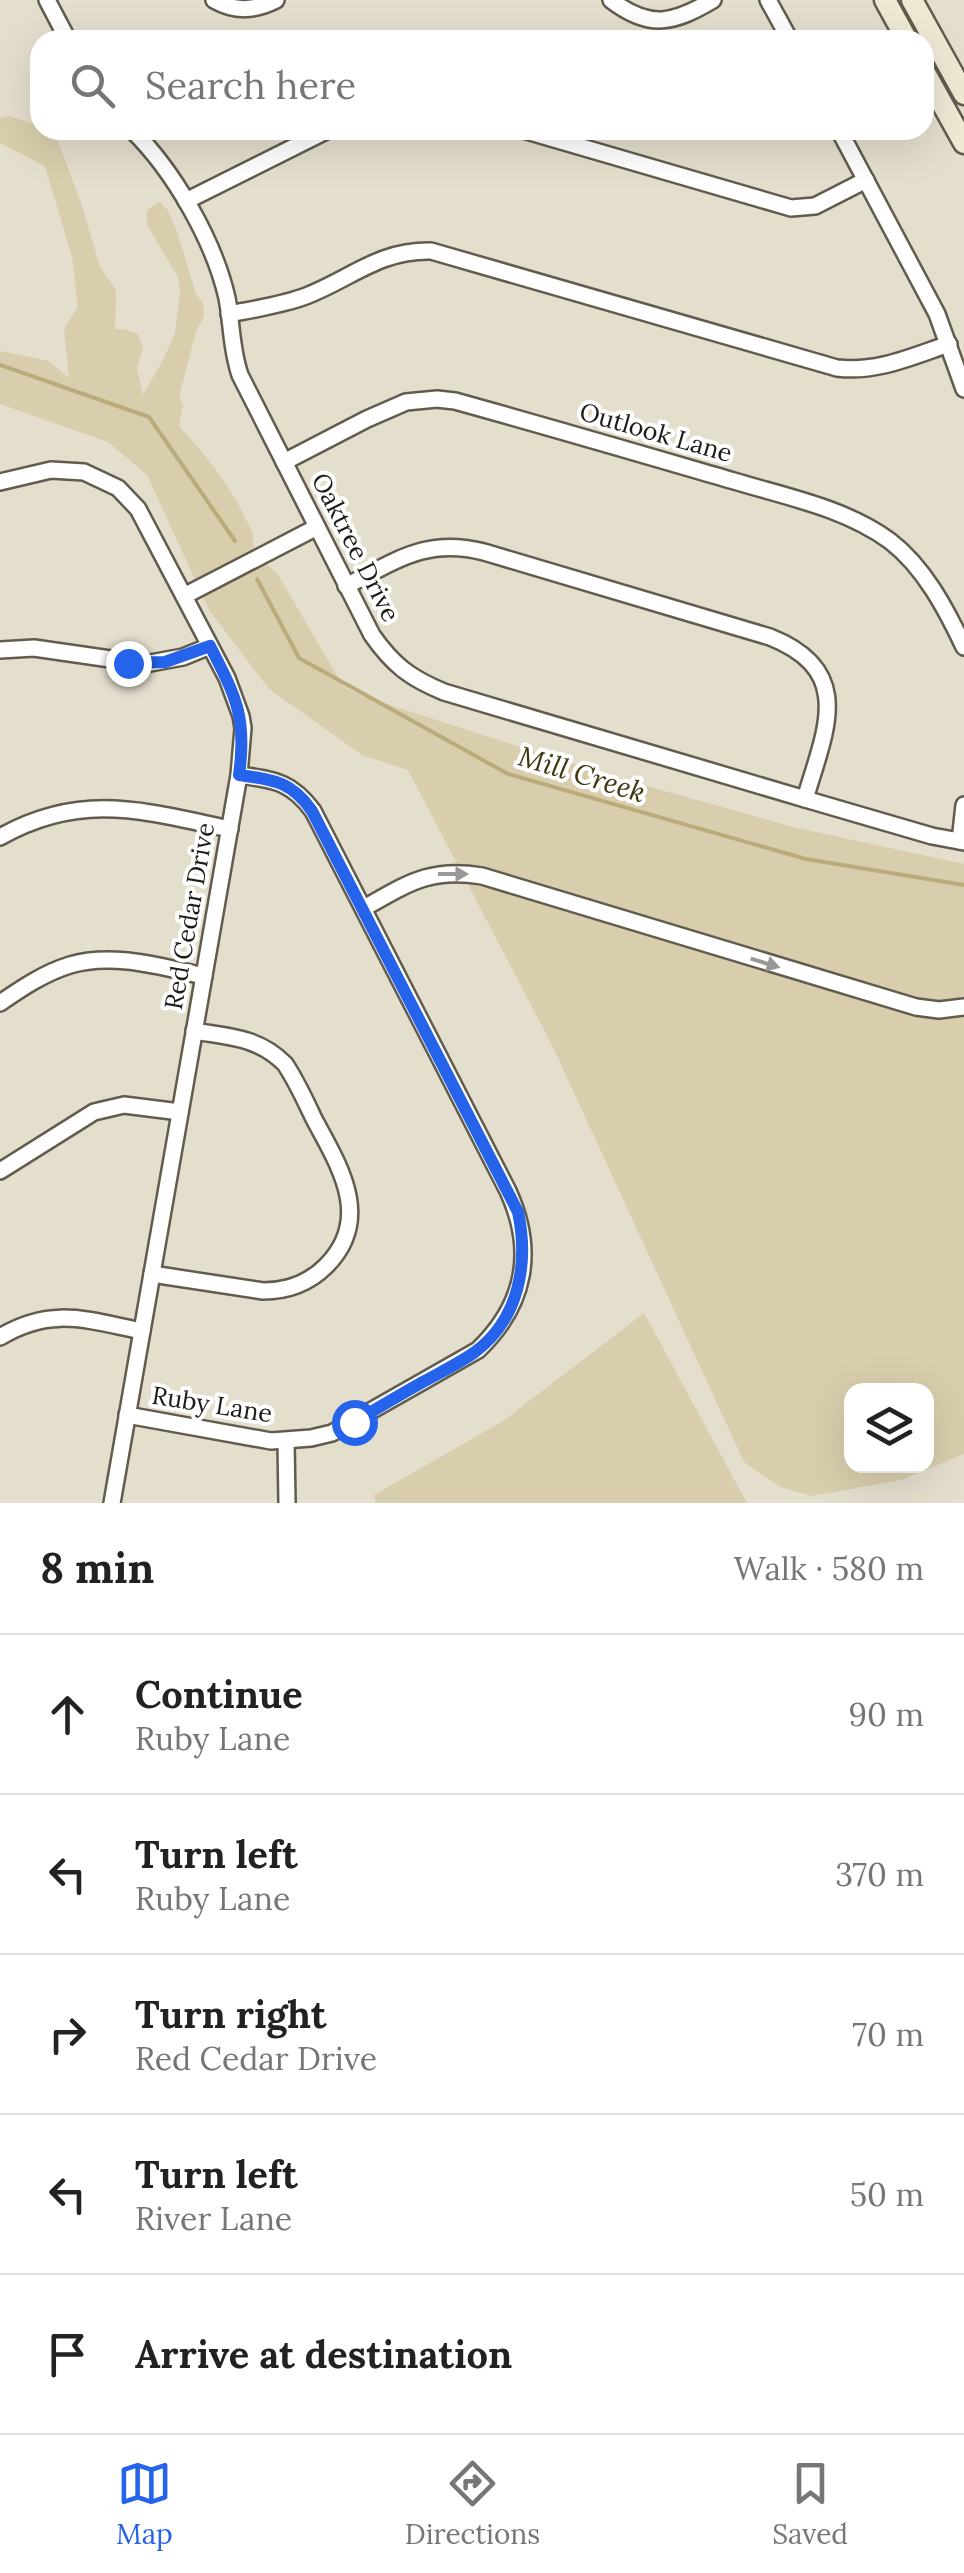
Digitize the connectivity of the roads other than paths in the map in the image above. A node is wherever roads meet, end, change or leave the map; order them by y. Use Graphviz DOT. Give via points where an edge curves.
graph roads {
  1 [pos="47,0"];
  2 [pos="214,0"];
  3 [pos="276,0"];
  4 [pos="611,0"];
  5 [pos="713,0"];
  6 [pos="768,0"];
  7 [pos="885,0"];
  8 [pos="912,0"];
  9 [pos="63,30"];
  10 [pos="784,30"];
  11 [pos="902,30"];
  12 [pos="929,30"];
  13 [pos="934,40"];
  14 [pos="934,89"];
  15 [pos="964,94"];
  16 [pos="141,140"];
  17 [pos="308,140"];
  18 [pos="557,140"];
  19 [pos="844,140"];
  20 [pos="964,143"];
  21 [pos="866,180"];
  22 [pos="186,201"];
  23 [pos="229,314"];
  24 [pos="949,344"];
  25 [pos="964,389"];
  26 [pos="284,462"];
  27 [pos="0,482"];
  28 [pos="317,527"];
  29 [pos="346,586"];
  30 [pos="184,596"];
  31 [pos="210,646"];
  32 [pos="964,647"];
  33 [pos="0,650"];
  34 [pos="239,775"];
  35 [pos="805,799"];
  36 [pos="964,805"];
  37 [pos="230,829"];
  38 [pos="0,837"];
  39 [pos="962,841"];
  40 [pos="364,908"];
  41 [pos="204,976"];
  42 [pos="0,1003"];
  43 [pos="964,1007"];
  44 [pos="194,1031"];
  45 [pos="180,1112"];
  46 [pos="0,1171"];
  47 [pos="152,1274"];
  48 [pos="142,1331"];
  49 [pos="0,1337"];
  50 [pos="127,1415"];
  51 [pos="286,1441"];
  52 [pos="112,1503"];
  53 [pos="288,1503"];
  1 -- 9 [label="street"];
  2 -- 3 [label="street" via="250,10"];
  4 -- 5 [label="street" via="657,20 685,16"];
  6 -- 10 [label="street"];
  7 -- 11 [label="main road"];
  8 -- 12 [label="main road"];
  13 -- 15 [label="main road"];
  14 -- 20 [label="main road"];
  16 -- 22 [label="street, Oaktree Drive"];
  17 -- 22 [label="street"];
  18 -- 21 [label="street" via="791,208 815,206"];
  19 -- 21 [label="street"];
  21 -- 24 [label="street"];
  22 -- 23 [label="street, Oaktree Drive" via="221,276"];
  23 -- 24 [label="street" via="308,295 399,253 431,251 838,368 886,365"];
  23 -- 26 [label="street, Oaktree Drive" via="240,375"];
  24 -- 25 [label="street"];
  26 -- 28 [label="street, Oaktree Drive"];
  26 -- 32 [label="street, Outlook Lane" via="406,402 456,401 845,516 906,556"];
  27 -- 30 [label="street, Red Cedar Drive" via="70,469 118,488 138,509"];
  28 -- 29 [label="street, Oaktree Drive"];
  28 -- 30 [label="street"];
  29 -- 35 [label="street, Oaktree Drive" via="386,654 423,683"];
  29 -- 35 [label="street" via="418,551 464,548 792,646 815,666 828,702"];
  30 -- 31 [label="street, Red Cedar Drive"];
  31 -- 33 [label="street" via="146,664 34,648"];
  31 -- 34 [label="street, Red Cedar Drive" via="241,716"];
  34 -- 37 [label="street, Red Cedar Drive"];
  34 -- 40 [label="street, Ruby Lane" via="282,782 303,798"];
  35 -- 39 [label="street, Oaktree Drive"];
  36 -- 39 [label="street"];
  37 -- 38 [label="street" via="88,808 46,816"];
  37 -- 41 [label="street, Red Cedar Drive"];
  40 -- 43 [label="street, one-way" via="427,876 464,873 901,1003"];
  40 -- 51 [label="street, Ruby Lane" via="518,1212 522,1270 505,1319 478,1350 343,1428"];
  41 -- 42 [label="street" via="140,963 87,962 39,978"];
  41 -- 44 [label="street, Red Cedar Drive"];
  44 -- 45 [label="street, Red Cedar Drive"];
  44 -- 47 [label="street" via="260,1044 285,1064 344,1177 350,1215 346,1235 322,1271 280,1291"];
  45 -- 46 [label="street" via="124,1105 94,1112"];
  45 -- 47 [label="street, Red Cedar Drive"];
  47 -- 48 [label="street, Red Cedar Drive"];
  48 -- 49 [label="street" via="56,1317"];
  48 -- 50 [label="street, Red Cedar Drive"];
  50 -- 51 [label="street, Ruby Lane"];
  50 -- 52 [label="street, Red Cedar Drive"];
  51 -- 53 [label="street"];
}
